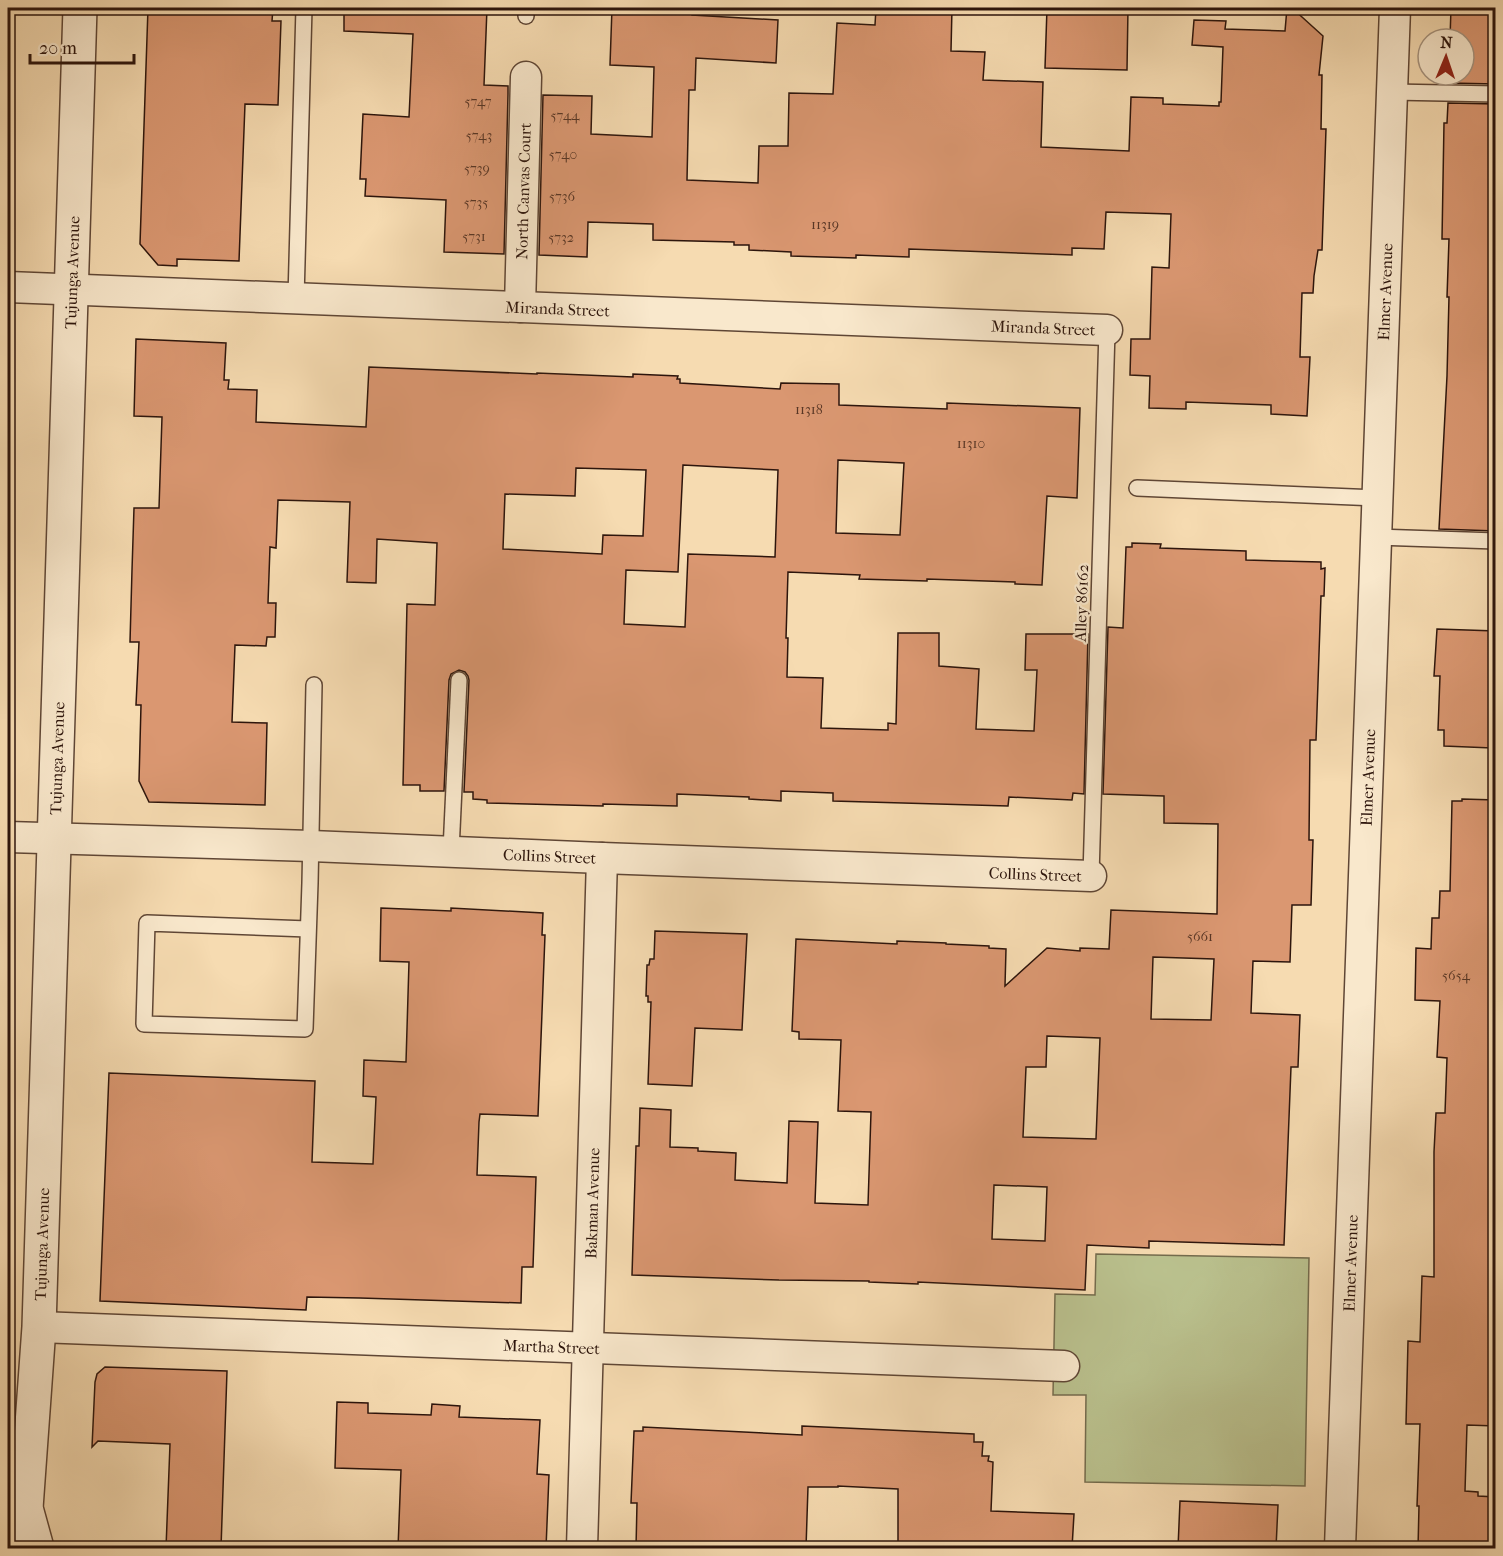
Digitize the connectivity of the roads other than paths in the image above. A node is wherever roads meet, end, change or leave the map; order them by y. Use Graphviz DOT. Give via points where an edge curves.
graph roads {
  1 [pos="80,8"];
  2 [pos="304,8"];
  3 [pos="1395,8"];
  4 [pos="526,78"];
  5 [pos="1392,92"];
  6 [pos="1496,94"];
  7 [pos="8,287"];
  8 [pos="72,289"];
  9 [pos="296,298"];
  10 [pos="520,307"];
  11 [pos="1107,330"];
  12 [pos="1137,488"];
  13 [pos="1377,498"];
  14 [pos="1376,537"];
  15 [pos="1496,541"];
  16 [pos="459,680"];
  17 [pos="314,685"];
  18 [pos="8,837"];
  19 [pos="55,839"];
  20 [pos="311,846"];
  21 [pos="451,851"];
  22 [pos="602,858"];
  23 [pos="1091,876"];
  24 [pos="308,929"];
  25 [pos="39,1327"];
  26 [pos="588,1348"];
  27 [pos="1064,1366"];
  28 [pos="26,1508"];
  29 [pos="8,1544"];
  30 [pos="36,1548"];
  31 [pos="582,1548"];
  32 [pos="1340,1548"];
  1 -- 8 [label="street, Tujunga Avenue"];
  2 -- 9 [label="lane"];
  3 -- 5 [label="street, Elmer Avenue"];
  4 -- 10 [label="street, North Canvas Court"];
  5 -- 6 [label="lane"];
  5 -- 13 [label="street, Elmer Avenue"];
  7 -- 8 [label="street, Miranda Street"];
  8 -- 9 [label="street, Miranda Street"];
  8 -- 19 [label="street, Tujunga Avenue"];
  9 -- 10 [label="street, Miranda Street"];
  10 -- 11 [label="street, Miranda Street"];
  11 -- 23 [label="lane, Alley 86162"];
  12 -- 13 [label="lane"];
  13 -- 14 [label="street, Elmer Avenue"];
  14 -- 15 [label="lane"];
  14 -- 32 [label="street, Elmer Avenue"];
  16 -- 21 [label="lane"];
  17 -- 20 [label="lane"];
  18 -- 19 [label="street, Collins Street"];
  19 -- 20 [label="street, Collins Street"];
  19 -- 25 [label="street, Tujunga Avenue"];
  20 -- 21 [label="street, Collins Street"];
  20 -- 24 [label="lane"];
  21 -- 22 [label="street, Collins Street"];
  22 -- 23 [label="street, Collins Street"];
  22 -- 26 [label="street, Bakman Avenue"];
  24 -- 24 [label="lane" via="305,1029 144,1024 147,922"];
  25 -- 26 [label="street, Martha Street"];
  25 -- 28 [label="street, Tujunga Avenue"];
  26 -- 27 [label="street, Martha Street"];
  26 -- 31 [label="street, Bakman Avenue"];
  28 -- 29 [label="street, Tujunga Avenue"];
  28 -- 30 [label="street, Tujunga Avenue"];
}
